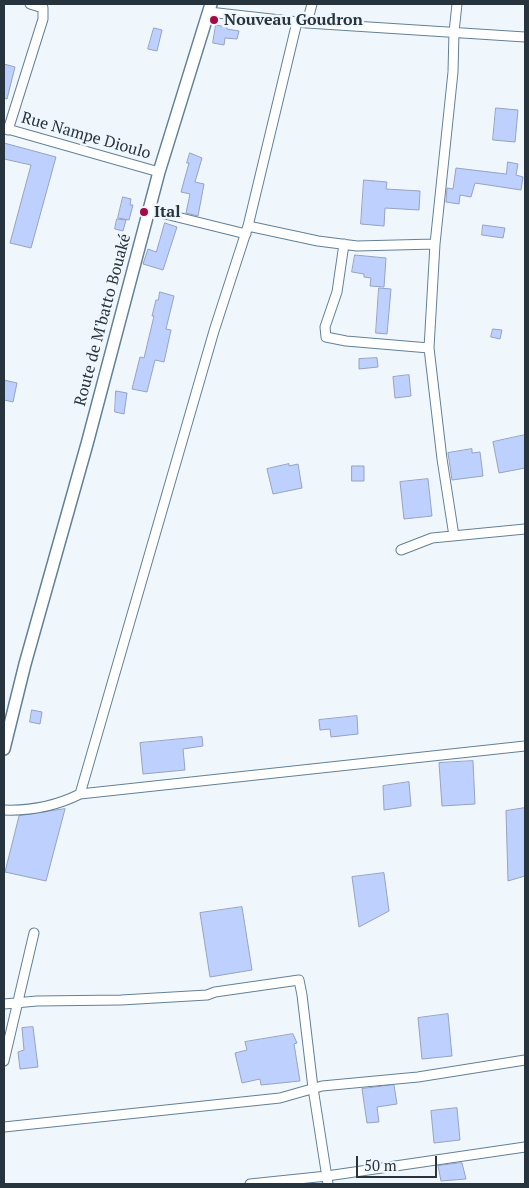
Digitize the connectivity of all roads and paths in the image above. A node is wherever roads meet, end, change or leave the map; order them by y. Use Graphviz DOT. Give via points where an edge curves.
graph roads {
  1 [pos="30,4"];
  2 [pos="312,4"];
  3 [pos="457,4"];
  4 [pos="210,8"];
  5 [pos="297,22"];
  6 [pos="307,23"];
  7 [pos="454,32"];
  8 [pos="525,37"];
  9 [pos="6,129"];
  10 [pos="159,172"];
  11 [pos="149,210"];
  12 [pos="247,230"];
  13 [pos="344,244"];
  14 [pos="435,244"];
  15 [pos="429,348"];
  16 [pos="525,529"];
  17 [pos="454,536"];
  18 [pos="401,550"];
  19 [pos="525,746"];
  20 [pos="4,749"];
  21 [pos="80,794"];
  22 [pos="4,810"];
  23 [pos="34,933"];
  24 [pos="18,1003"];
  25 [pos="4,1004"];
  26 [pos="525,1060"];
  27 [pos="4,1061"];
  28 [pos="314,1088"];
  29 [pos="4,1127"];
  30 [pos="525,1147"];
  31 [pos="328,1180"];
  32 [pos="250,1184"];
  1 -- 9 [label="street" via="43,8 43,19"];
  2 -- 6 [label="street"];
  3 -- 7 [label="street"];
  4 -- 5 [label="street"];
  4 -- 10 [label="street, Route de M'batto Bouaké"];
  5 -- 6 [label="street"];
  5 -- 12 [label="street"];
  6 -- 7 [label="street"];
  7 -- 8 [label="street"];
  7 -- 14 [label="street" via="453,72"];
  9 -- 10 [label="street, Rue Nampe Dioulo"];
  10 -- 11 [label="street, Route de M'batto Bouaké"];
  11 -- 12 [label="street"];
  11 -- 20 [label="street, Route de M'batto Bouaké"];
  12 -- 13 [label="street"];
  12 -- 21 [label="street" via="208,350"];
  13 -- 14 [label="street"];
  13 -- 15 [label="street" via="337,292 325,327 326,337"];
  14 -- 15 [label="street"];
  15 -- 17 [label="street"];
  16 -- 17 [label="street"];
  17 -- 18 [label="street" via="432,538"];
  19 -- 21 [label="street"];
  21 -- 22 [label="street" via="36,808"];
  23 -- 24 [label="street"];
  24 -- 25 [label="street"];
  24 -- 27 [label="street"];
  24 -- 28 [label="street" via="207,995 298,980"];
  26 -- 28 [label="street" via="418,1077"];
  28 -- 29 [label="street" via="280,1098"];
  28 -- 31 [label="street"];
  30 -- 31 [label="street"];
  31 -- 32 [label="street"];
}
